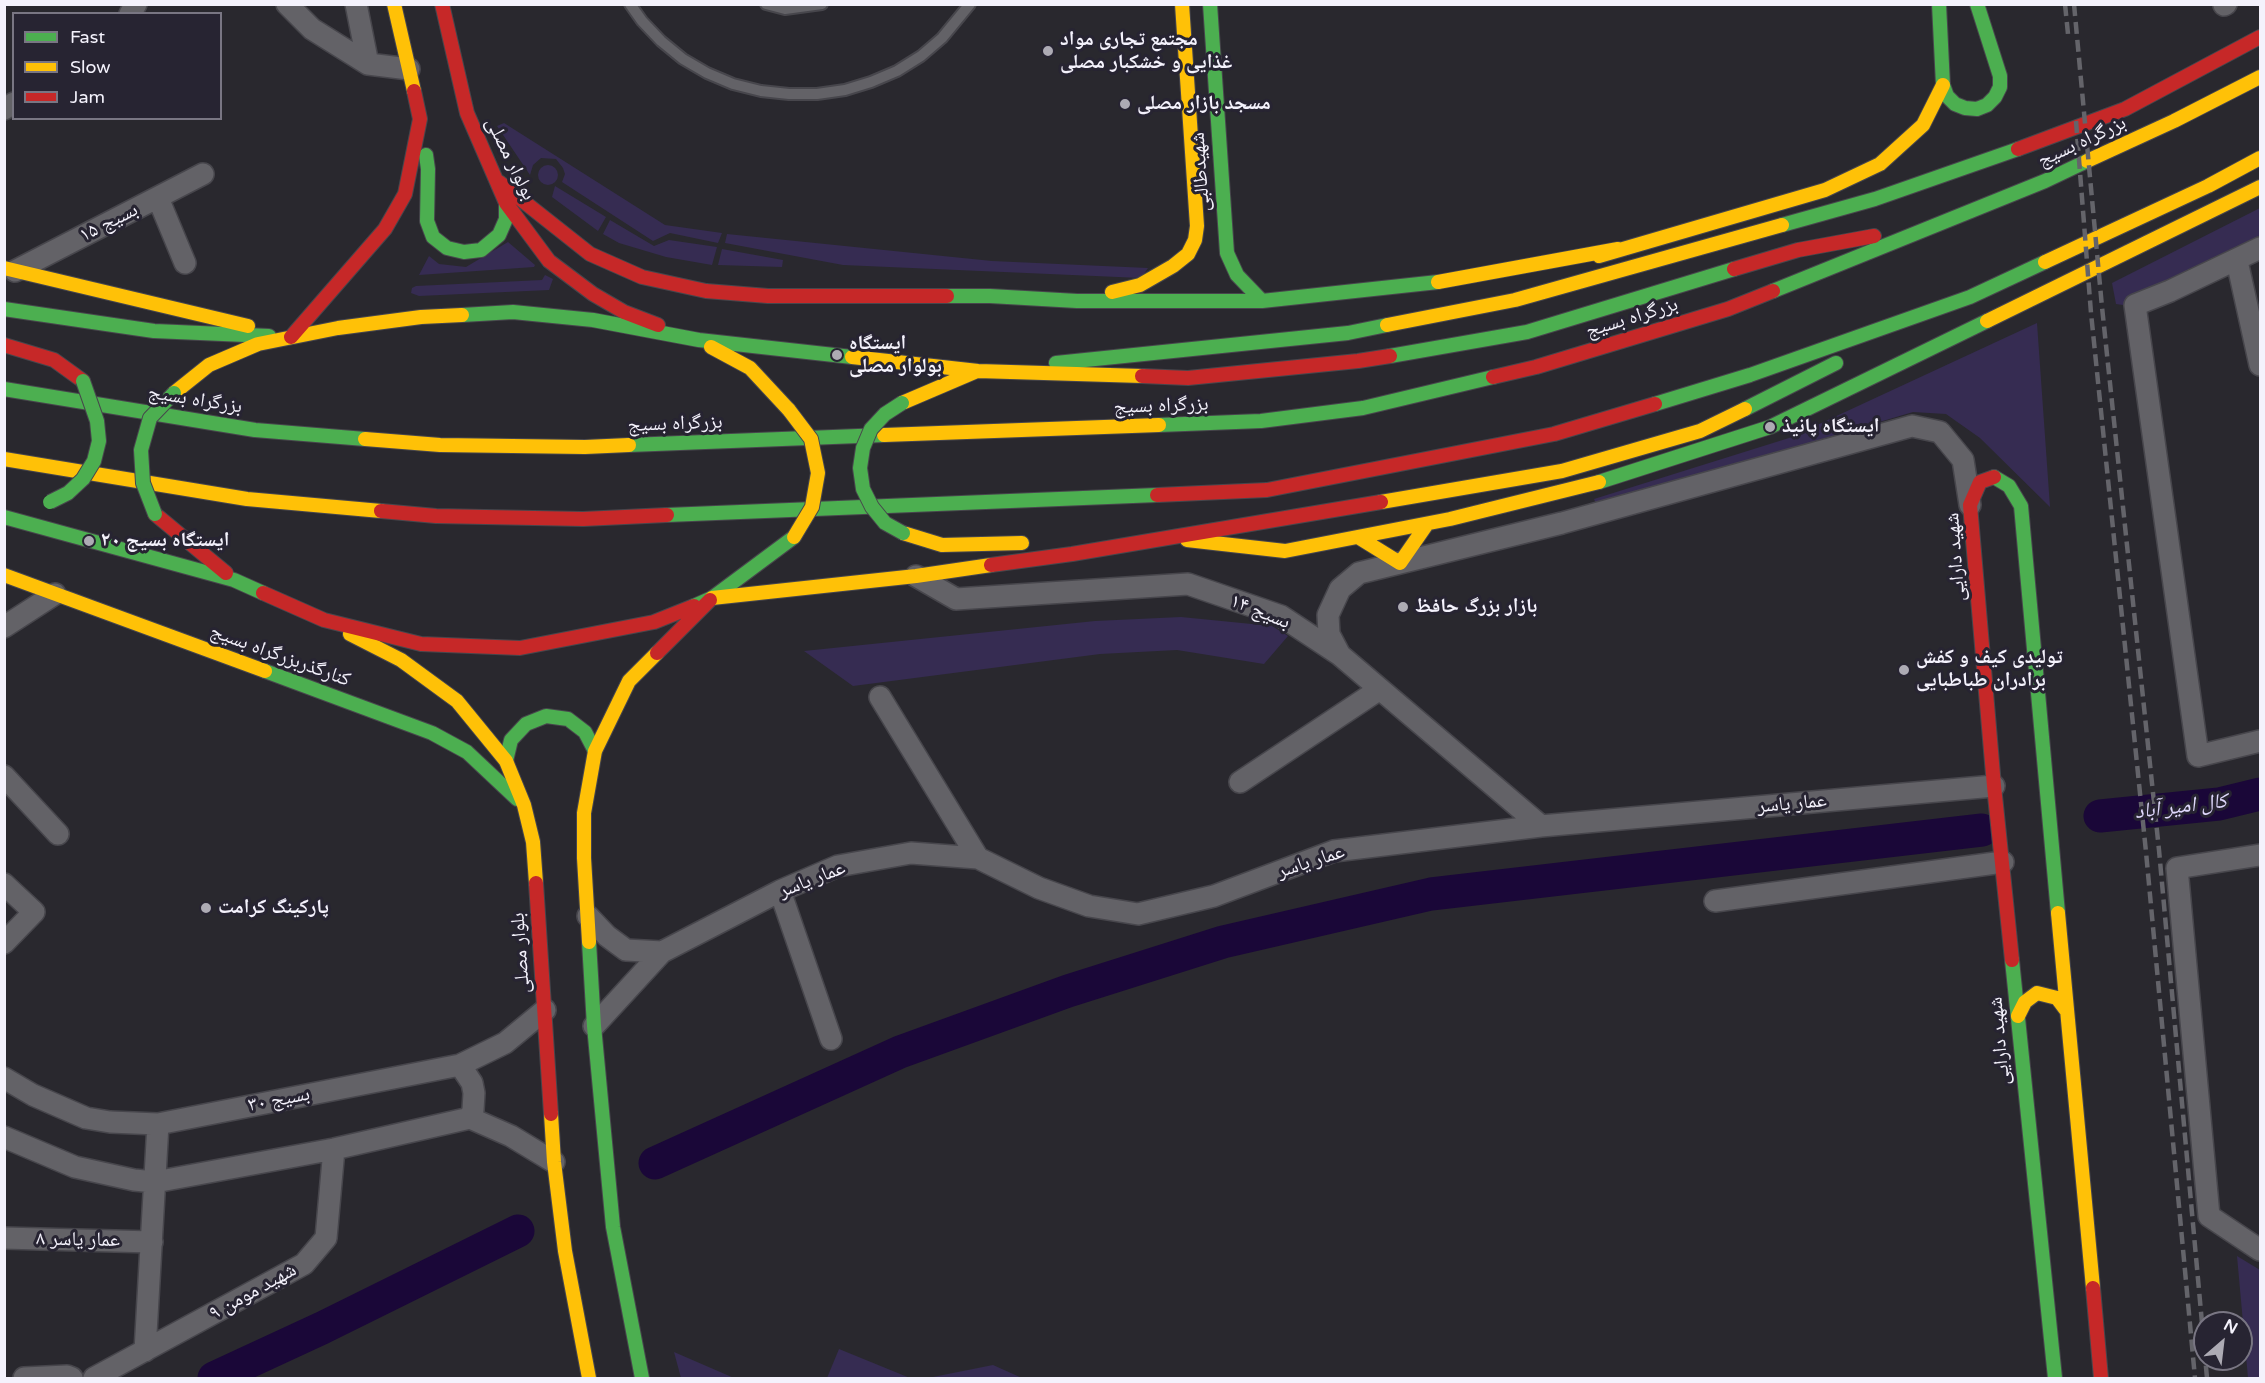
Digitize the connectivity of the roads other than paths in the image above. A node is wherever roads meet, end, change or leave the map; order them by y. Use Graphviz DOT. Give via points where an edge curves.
graph roads {
  1 [pos="288,4"];
  2 [pos="356,4"];
  3 [pos="394,4"];
  4 [pos="442,4"];
  5 [pos="630,4"];
  6 [pos="766,4"];
  7 [pos="822,4"];
  8 [pos="970,4"];
  9 [pos="1182,4"];
  10 [pos="1210,4"];
  11 [pos="1939,4"];
  12 [pos="1977,4"];
  13 [pos="2260,37"];
  14 [pos="368,64"];
  15 [pos="409,69"];
  16 [pos="2260,77"];
  17 [pos="1943,85"];
  18 [pos="420,119"];
  19 [pos="2260,158"];
  20 [pos="203,174"];
  21 [pos="494,177"];
  22 [pos="2260,187"];
  23 [pos="158,198"];
  24 [pos="506,203"];
  25 [pos="1940,225"];
  26 [pos="1197,226"];
  27 [pos="1224,229"];
  28 [pos="2260,248"];
  29 [pos="1618,249"];
  30 [pos="2236,261"];
  31 [pos="185,263"];
  32 [pos="10,269"];
  33 [pos="1329,294"];
  34 [pos="1970,297"];
  35 [pos="1077,301"];
  36 [pos="1262,301"];
  37 [pos="1372,303"];
  38 [pos="1394,308"];
  39 [pos="4,309"];
  40 [pos="1438,317"];
  41 [pos="291,337"];
  42 [pos="699,340"];
  43 [pos="4,345"];
  44 [pos="1866,348"];
  45 [pos="1845,359"];
  46 [pos="2260,365"];
  47 [pos="978,370"];
  48 [pos="4,389"];
  49 [pos="4,459"];
  50 [pos="44,502"];
  51 [pos="1970,505"];
  52 [pos="4,518"];
  53 [pos="1426,524"];
  54 [pos="1358,537"];
  55 [pos="1170,538"];
  56 [pos="1072,554"];
  57 [pos="1400,562"];
  58 [pos="4,575"];
  59 [pos="916,576"];
  60 [pos="234,580"];
  61 [pos="55,594"];
  62 [pos="712,598"];
  63 [pos="324,620"];
  64 [pos="4,627"];
  65 [pos="1340,656"];
  66 [pos="1380,689"];
  67 [pos="880,697"];
  68 [pos="2260,741"];
  69 [pos="595,751"];
  70 [pos="506,761"];
  71 [pos="4,776"];
  72 [pos="1240,782"];
  73 [pos="1994,786"];
  74 [pos="524,805"];
  75 [pos="1541,826"];
  76 [pos="58,834"];
  77 [pos="2260,855"];
  78 [pos="978,858"];
  79 [pos="2003,862"];
  80 [pos="4,884"];
  81 [pos="780,891"];
  82 [pos="1715,902"];
  83 [pos="588,916"];
  84 [pos="4,943"];
  85 [pos="662,952"];
  86 [pos="545,1010"];
  87 [pos="2066,1010"];
  88 [pos="2018,1016"];
  89 [pos="594,1026"];
  90 [pos="831,1038"];
  91 [pos="460,1065"];
  92 [pos="4,1078"];
  93 [pos="470,1118"];
  94 [pos="158,1124"];
  95 [pos="4,1137"];
  96 [pos="334,1149"];
  97 [pos="554,1162"];
  98 [pos="155,1182"];
  99 [pos="4,1239"];
  100 [pos="152,1242"];
  101 [pos="2260,1250"];
  102 [pos="145,1351"];
  103 [pos="24,1378"];
  104 [pos="72,1378"];
  105 [pos="94,1378"];
  106 [pos="589,1378"];
  107 [pos="642,1378"];
  108 [pos="2055,1378"];
  109 [pos="2101,1378"];
  1 -- 14 [label="street" via="312,29"];
  2 -- 14 [label="street"];
  3 -- 15 [label="main road"];
  4 -- 21 [label="main road, بولوار مصلی" via="467,113"];
  5 -- 8 [label="lane" via="661,41 683,59 734,84 789,94 844,90 897,71 942,38"];
  6 -- 7 [label="lane" via="785,9"];
  9 -- 26 [label="main road, شهیدطالبی"];
  10 -- 27 [label="main road, شهیدطالبی"];
  11 -- 17 [label="main road"];
  12 -- 17 [label="main road" via="2000,87 1987,105 1977,109 1955,104"];
  13 -- 40 [label="main road" via="2125,109 1875,199 1515,300"];
  14 -- 15 [label="street"];
  15 -- 18 [label="main road"];
  16 -- 25 [label="main road, بزرگراه بسیج" via="2056,176"];
  17 -- 29 [label="main road" via="1923,125 1880,164 1825,190"];
  18 -- 24 [label="main road" via="428,169 427,221 433,237 447,248 481,250 499,235 506,219"];
  18 -- 41 [label="main road" via="405,194 386,229"];
  19 -- 34 [label="main road"];
  20 -- 23 [label="street, بسیج ۱۵"];
  21 -- 24 [label="main road, بولوار مصلی"];
  21 -- 35 [label="main road" via="590,254 642,277 706,291 768,296 990,296"];
  22 -- 53 [label="main road" via="1770,426 1609,479"];
  23 -- 31 [label="street"];
  23 -- 32 [label="street, بسیج ۱۵"];
  24 -- 42 [label="main road, بولوار مصلی" via="549,261 592,294 624,312"];
  25 -- 47 [label="main road" via="1798,250 1527,332 1358,361 1188,378"];
  25 -- 48 [label="main road, بزرگراه بسیج" via="1728,309 1536,367 1364,408 1261,421 585,447 440,445 255,430"];
  26 -- 27 [label="main road" via="1199,235 1213,240"];
  26 -- 35 [label="main road" via="1188,254 1173,266 1140,285"];
  27 -- 36 [label="main road, شهیدطالبی" via="1227,253 1238,275"];
  28 -- 30 [label="street"];
  29 -- 33 [label="main road" via="1420,285"];
  29 -- 40 [label="main road"];
  30 -- 46 [label="street"];
  30 -- 68 [label="street" via="2135,305 2198,756"];
  32 -- 41 [label="main road"];
  33 -- 36 [label="main road"];
  33 -- 37 [label="main road"];
  34 -- 44 [label="main road"];
  34 -- 49 [label="main road" via="1750,375 1554,434 1267,490 584,519 436,516 247,499"];
  35 -- 36 [label="main road"];
  38 -- 40 [label="main road"];
  39 -- 41 [label="main road" via="154,331"];
  40 -- 47 [label="main road" via="1348,333"];
  41 -- 42 [label="main road" via="421,317 513,312 593,320"];
  41 -- 60 [label="main road, bridge" via="258,344 209,365 150,418 141,450 142,483 155,514"];
  42 -- 47 [label="main road"];
  42 -- 62 [label="main road, bridge" via="750,368 789,410 811,439 818,473 812,507 794,537"];
  43 -- 50 [label="main road, bridge" via="54,360 83,381 97,421 99,441 94,461 83,479 68,493"];
  45 -- 55 [label="main road" via="1700,431 1562,471"];
  47 -- 56 [label="main road, bridge" via="902,403 871,429 860,468 863,489 872,507 885,523 903,533 942,545 1039,543"];
  51 -- 57 [label="street" via="1963,460 1940,432 1912,426 1562,523"];
  51 -- 73 [label="main road, شهید دارایی"];
  51 -- 87 [label="main road, شهید دارایی" via="1980,482 1994,477 2009,486 2021,506"];
  52 -- 60 [label="main road"];
  53 -- 54 [label="main road"];
  53 -- 57 [label="main road"];
  54 -- 55 [label="main road" via="1284,551"];
  54 -- 57 [label="main road"];
  55 -- 56 [label="main road"];
  56 -- 59 [label="main road"];
  57 -- 65 [label="street" via="1359,573 1340,589 1328,615 1329,633"];
  58 -- 61 [label="main road, کنارگذربزرگراه بسیج"];
  59 -- 62 [label="main road"];
  59 -- 65 [label="street, بسیج ۱۴" via="956,599 1188,584 1281,616"];
  60 -- 63 [label="main road"];
  61 -- 64 [label="street"];
  61 -- 74 [label="main road, کنارگذربزرگراه بسیج" via="432,733 466,752"];
  62 -- 63 [label="main road" via="654,622 520,648 421,644"];
  62 -- 69 [label="main road" via="629,681"];
  63 -- 70 [label="main road, بلوار مصلی" via="401,660 458,701"];
  65 -- 66 [label="street, بسیج ۱۴"];
  66 -- 72 [label="street"];
  66 -- 75 [label="street, بسیج ۱۴"];
  67 -- 78 [label="street"];
  69 -- 70 [label="main road" via="585,732 568,719 546,716 526,724 512,740"];
  69 -- 83 [label="main road" via="584,813"];
  70 -- 74 [label="main road, بلوار مصلی"];
  71 -- 76 [label="street"];
  73 -- 75 [label="street, عمار یاسر"];
  73 -- 79 [label="main road, شهید دارایی"];
  74 -- 86 [label="main road, بلوار مصلی" via="533,842"];
  75 -- 78 [label="street, عمار یاسر" via="1334,851 1214,896 1138,914 1089,906 1039,888"];
  77 -- 101 [label="street" via="2177,868 2209,1216"];
  78 -- 81 [label="street, عمار یاسر" via="911,853 838,866"];
  79 -- 82 [label="street"];
  79 -- 88 [label="main road, شهید دارایی"];
  80 -- 84 [label="street" via="34,912"];
  81 -- 85 [label="street, عمار یاسر"];
  81 -- 90 [label="street"];
  83 -- 85 [label="street" via="626,950"];
  83 -- 89 [label="main road"];
  85 -- 89 [label="street"];
  86 -- 91 [label="street, بسیج ۳۰" via="505,1043"];
  86 -- 97 [label="main road, بلوار مصلی"];
  87 -- 88 [label="main road" via="2057,998 2037,993 2025,1002"];
  87 -- 109 [label="main road, شهید دارایی"];
  88 -- 108 [label="main road, شهید دارایی"];
  89 -- 107 [label="main road" via="613,1227"];
  91 -- 93 [label="street" via="474,1093"];
  91 -- 94 [label="street, بسیج ۳۰"];
  92 -- 94 [label="street, بسیج ۳۰" via="86,1118"];
  93 -- 96 [label="street"];
  93 -- 97 [label="street" via="511,1136"];
  94 -- 98 [label="street"];
  95 -- 98 [label="street" via="75,1167"];
  96 -- 98 [label="street"];
  96 -- 102 [label="street, شهید مومن ۹" via="326,1238 304,1264"];
  97 -- 106 [label="main road, بلوار مصلی" via="565,1251"];
  98 -- 100 [label="street"];
  99 -- 100 [label="street, عمار یاسر ۸"];
  100 -- 102 [label="street"];
  102 -- 105 [label="street, شهید مومن ۹"];
  103 -- 104 [label="street"];
}
